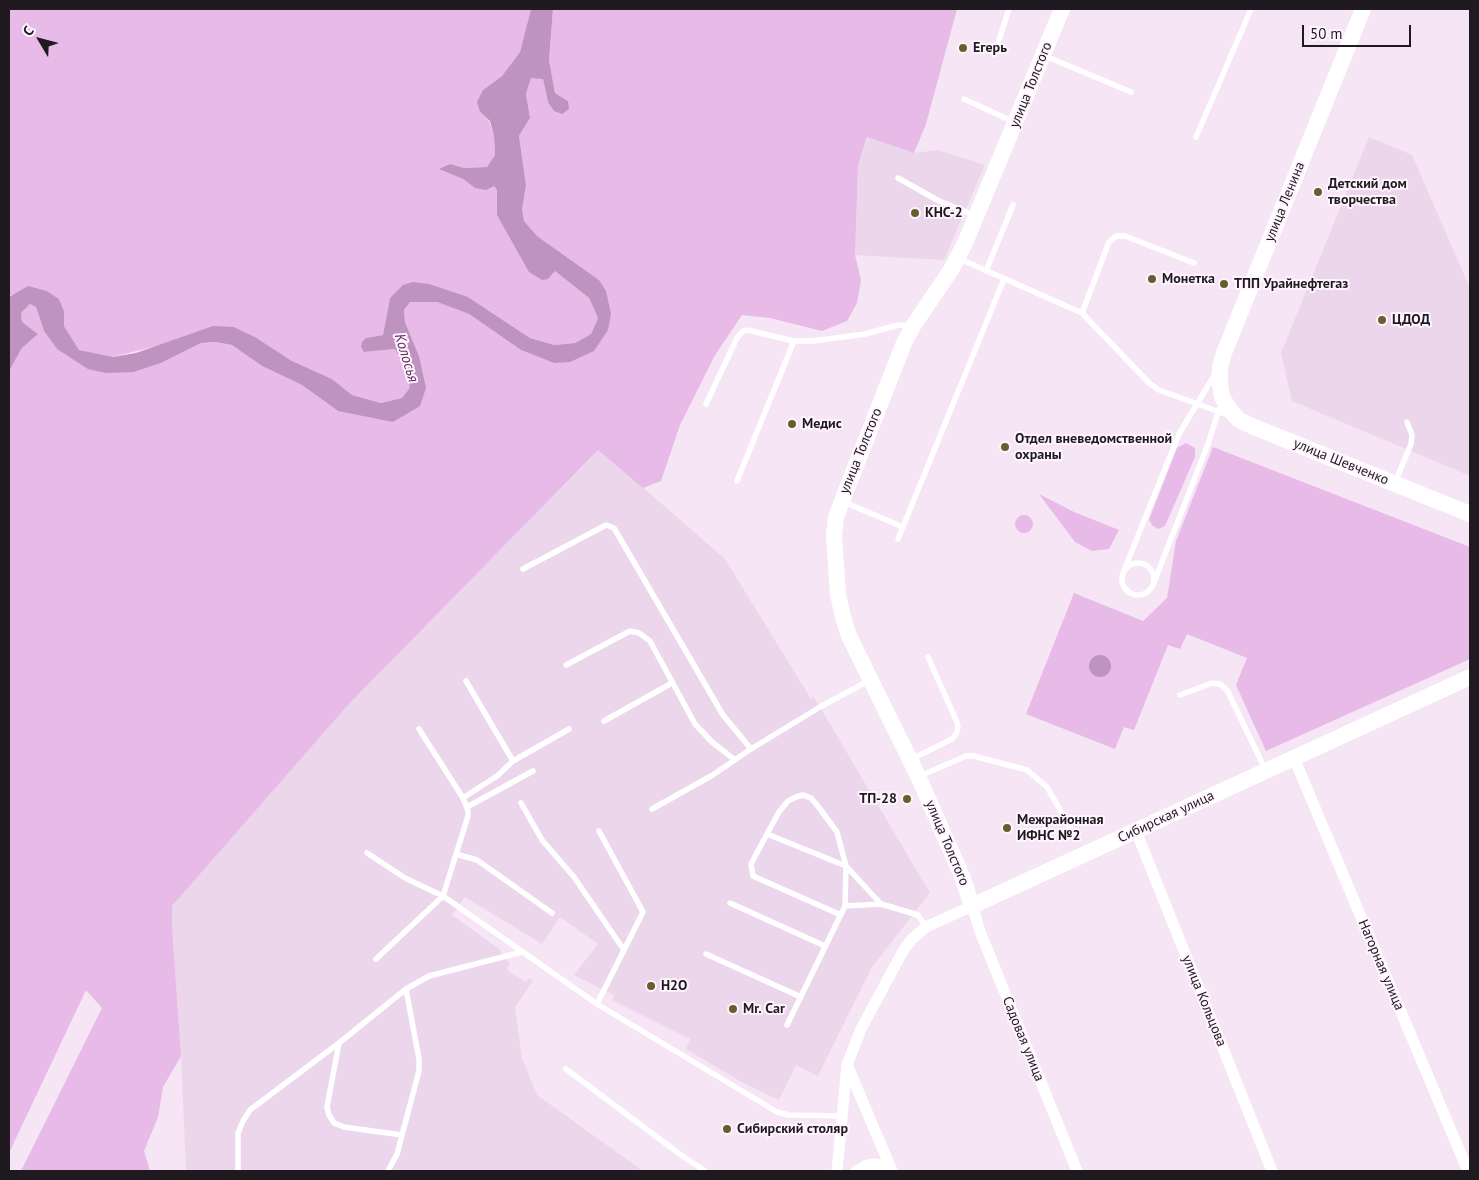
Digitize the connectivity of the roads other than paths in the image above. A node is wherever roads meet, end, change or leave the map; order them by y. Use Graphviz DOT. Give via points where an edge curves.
graph roads {
  1 [pos="1008,9"];
  2 [pos="1062,9"];
  3 [pos="1250,9"];
  4 [pos="1364,9"];
  5 [pos="996,49"];
  6 [pos="1043,54"];
  7 [pos="1131,92"];
  8 [pos="964,99"];
  9 [pos="1016,122"];
  10 [pos="1196,137"];
  11 [pos="898,178"];
  12 [pos="1013,205"];
  13 [pos="977,216"];
  14 [pos="958,258"];
  15 [pos="1194,263"];
  16 [pos="986,271"];
  17 [pos="1004,279"];
  18 [pos="1082,313"];
  19 [pos="913,326"];
  20 [pos="794,341"];
  21 [pos="1224,354"];
  22 [pos="706,404"];
  23 [pos="1198,404"];
  24 [pos="1220,404"];
  25 [pos="1408,422"];
  26 [pos="737,481"];
  27 [pos="1395,483"];
  28 [pos="842,501"];
  29 [pos="1470,514"];
  30 [pos="903,527"];
  31 [pos="898,540"];
  32 [pos="523,569"];
  33 [pos="1123,573"];
  34 [pos="1153,584"];
  35 [pos="928,657"];
  36 [pos="566,665"];
  37 [pos="1470,678"];
  38 [pos="870,680"];
  39 [pos="466,681"];
  40 [pos="672,683"];
  41 [pos="1180,695"];
  42 [pos="604,721"];
  43 [pos="420,729"];
  44 [pos="569,729"];
  45 [pos="751,749"];
  46 [pos="1294,758"];
  47 [pos="735,760"];
  48 [pos="910,760"];
  49 [pos="513,761"];
  50 [pos="534,771"];
  51 [pos="1266,771"];
  52 [pos="918,776"];
  53 [pos="463,798"];
  54 [pos="521,803"];
  55 [pos="467,807"];
  56 [pos="652,809"];
  57 [pos="599,830"];
  58 [pos="1136,832"];
  59 [pos="1073,833"];
  60 [pos="767,834"];
  61 [pos="367,853"];
  62 [pos="456,854"];
  63 [pos="846,866"];
  64 [pos="443,896"];
  65 [pos="730,903"];
  66 [pos="881,904"];
  67 [pos="845,906"];
  68 [pos="972,906"];
  69 [pos="552,913"];
  70 [pos="840,915"];
  71 [pos="926,927"];
  72 [pos="825,946"];
  73 [pos="624,950"];
  74 [pos="522,952"];
  75 [pos="706,954"];
  76 [pos="376,960"];
  77 [pos="406,989"];
  78 [pos="801,997"];
  79 [pos="597,1004"];
  80 [pos="787,1025"];
  81 [pos="339,1043"];
  82 [pos="847,1065"];
  83 [pos="566,1069"];
  84 [pos="842,1116"];
  85 [pos="402,1135"];
  86 [pos="238,1171"];
  87 [pos="388,1171"];
  88 [pos="706,1171"];
  89 [pos="837,1171"];
  90 [pos="856,1171"];
  91 [pos="891,1171"];
  92 [pos="1077,1171"];
  93 [pos="1272,1171"];
  94 [pos="1468,1171"];
  1 -- 5 [label="lane"];
  2 -- 6 [label="street, улица Толстого"];
  3 -- 10 [label="lane"];
  4 -- 21 [label="street, улица Ленина"];
  6 -- 7 [label="lane"];
  6 -- 9 [label="street, улица Толстого"];
  8 -- 9 [label="lane"];
  9 -- 13 [label="street, улица Толстого"];
  11 -- 13 [label="lane" via="939,201"];
  12 -- 16 [label="lane"];
  13 -- 14 [label="street, улица Толстого"];
  14 -- 16 [label="lane"];
  14 -- 19 [label="street, улица Толстого"];
  15 -- 18 [label="lane" via="1125,236 1116,236 1109,242"];
  16 -- 17 [label="lane"];
  17 -- 18 [label="lane"];
  17 -- 30 [label="lane"];
  18 -- 23 [label="lane" via="1149,383"];
  19 -- 20 [label="lane" via="898,325 865,334"];
  19 -- 28 [label="street, улица Толстого"];
  20 -- 22 [label="lane" via="743,331"];
  20 -- 26 [label="lane"];
  21 -- 23 [label="lane"];
  21 -- 24 [label="street, улица Ленина"];
  23 -- 24 [label="lane"];
  23 -- 33 [label="lane" via="1179,434"];
  24 -- 27 [label="street, улица Шевченко" via="1254,427"];
  24 -- 34 [label="lane" via="1207,447"];
  25 -- 27 [label="lane" via="1411,444"];
  27 -- 29 [label="street, улица Шевченко"];
  28 -- 30 [label="lane"];
  28 -- 38 [label="street, улица Толстого" via="834,536 838,594 849,636"];
  30 -- 31 [label="lane"];
  32 -- 45 [label="lane" via="606,525 614,528 724,715"];
  33 -- 34 [label="lane" via="1131,564 1144,563 1153,572"];
  33 -- 34 [label="lane" via="1123,585 1132,594 1145,594"];
  35 -- 48 [label="lane" via="958,728 952,740"];
  36 -- 40 [label="lane" via="630,631 639,632 650,641"];
  37 -- 46 [label="street, Сибирская улица"];
  38 -- 45 [label="lane"];
  38 -- 48 [label="street, улица Толстого"];
  39 -- 49 [label="lane"];
  40 -- 42 [label="lane"];
  40 -- 47 [label="lane" via="696,724"];
  41 -- 51 [label="lane" via="1212,683 1227,690"];
  43 -- 53 [label="lane"];
  44 -- 49 [label="lane"];
  45 -- 47 [label="lane"];
  46 -- 51 [label="street, Сибирская улица"];
  46 -- 94 [label="street, Нагорная улица"];
  47 -- 56 [label="lane"];
  48 -- 52 [label="street, улица Толстого"];
  49 -- 53 [label="lane" via="497,776"];
  50 -- 55 [label="lane"];
  51 -- 58 [label="street, Сибирская улица"];
  52 -- 59 [label="lane" via="966,756 1026,770 1047,787"];
  52 -- 68 [label="street, улица Толстого"];
  53 -- 55 [label="lane"];
  54 -- 73 [label="lane" via="546,846 574,877"];
  55 -- 62 [label="lane" via="468,816"];
  57 -- 73 [label="lane" via="644,912"];
  58 -- 68 [label="street, Сибирская улица"];
  58 -- 93 [label="street, улица Кольцова"];
  60 -- 63 [label="lane"];
  60 -- 63 [label="lane" via="788,800 803,796 811,798 837,832"];
  60 -- 70 [label="lane" via="751,864 753,876"];
  61 -- 64 [label="lane" via="414,883"];
  62 -- 64 [label="lane"];
  62 -- 69 [label="lane" via="477,860"];
  63 -- 66 [label="lane"];
  63 -- 67 [label="lane"];
  64 -- 74 [label="lane"];
  64 -- 76 [label="lane"];
  65 -- 72 [label="lane"];
  66 -- 67 [label="lane"];
  66 -- 71 [label="lane" via="918,915"];
  67 -- 70 [label="lane"];
  68 -- 71 [label="street, Сибирская улица"];
  68 -- 92 [label="street, Садовая улица"];
  70 -- 72 [label="lane"];
  71 -- 82 [label="street, Сибирская улица" via="903,951 861,1029"];
  72 -- 78 [label="lane"];
  73 -- 79 [label="lane"];
  74 -- 77 [label="lane" via="429,976"];
  74 -- 79 [label="lane"];
  75 -- 78 [label="lane"];
  77 -- 81 [label="lane"];
  77 -- 85 [label="lane" via="419,1071"];
  78 -- 80 [label="lane"];
  79 -- 84 [label="lane" via="777,1112"];
  81 -- 85 [label="lane" via="327,1107 329,1116 334,1123 344,1127"];
  81 -- 86 [label="lane" via="250,1110 238,1133"];
  82 -- 84 [label="street, Сибирская улица"];
  82 -- 91 [label="street"];
  83 -- 88 [label="lane"];
  84 -- 89 [label="street, Сибирская улица"];
  85 -- 87 [label="lane"];
  90 -- 91 [label="street" via="874,1164"];
}
